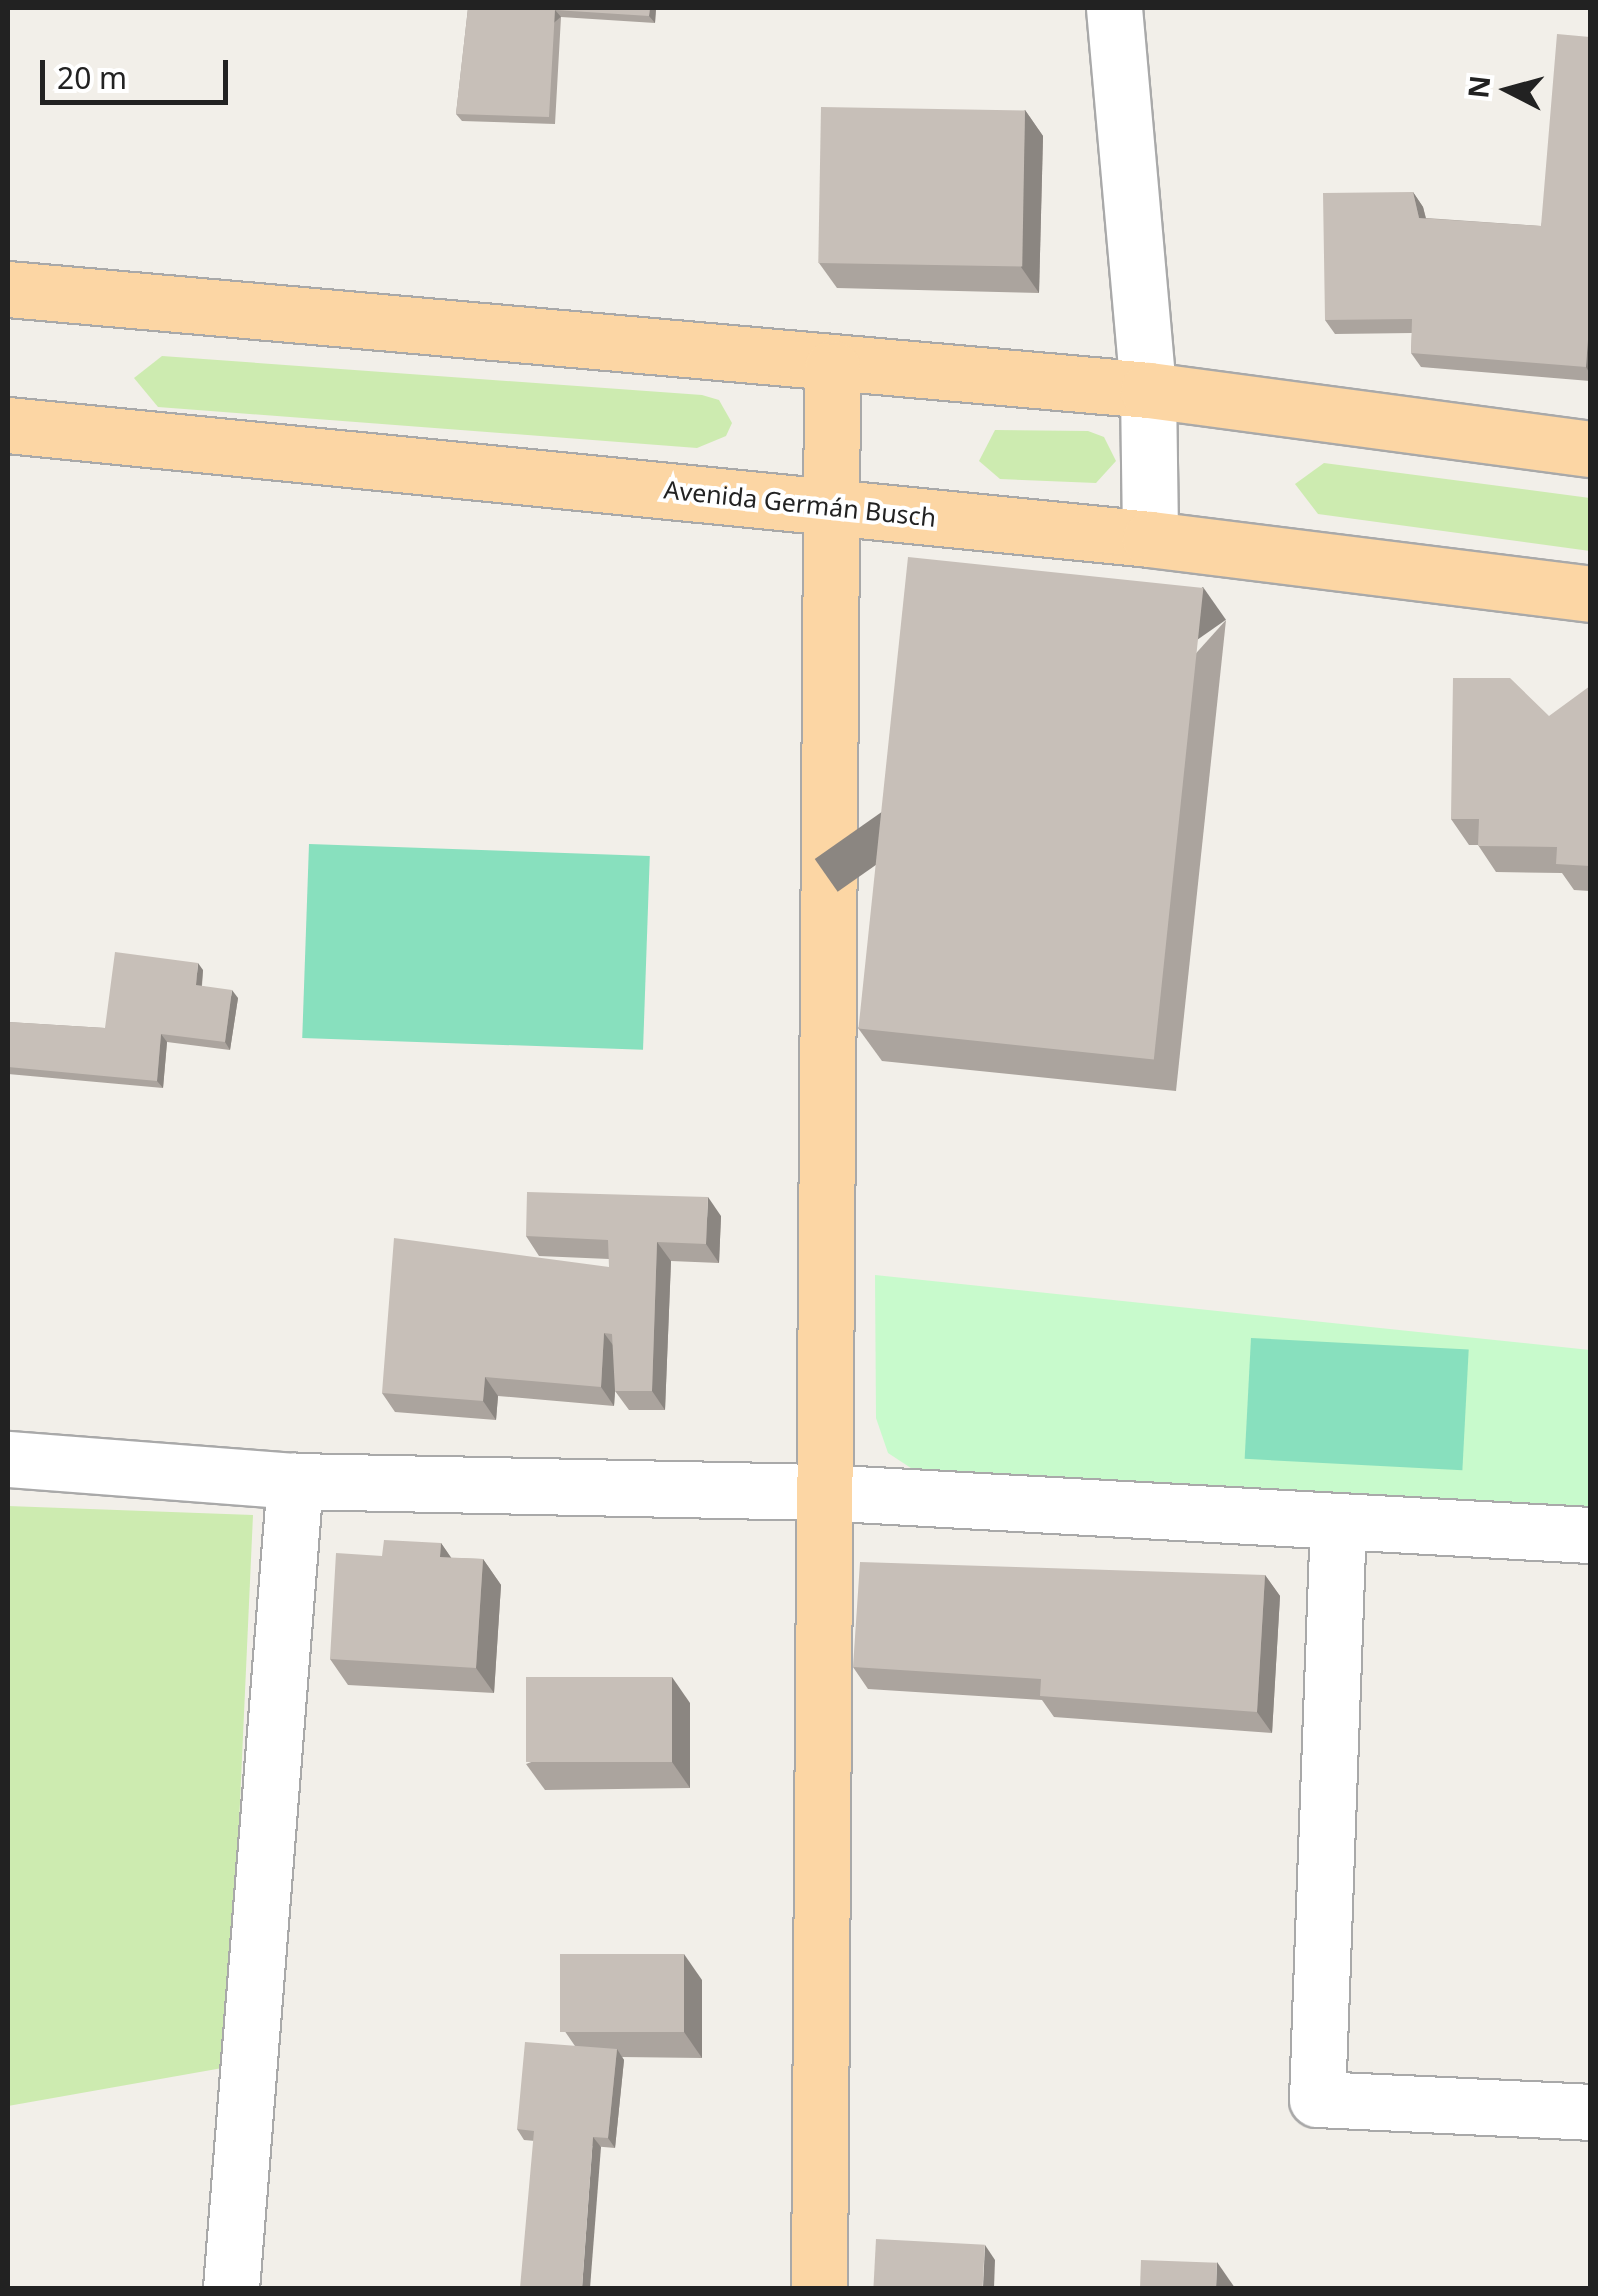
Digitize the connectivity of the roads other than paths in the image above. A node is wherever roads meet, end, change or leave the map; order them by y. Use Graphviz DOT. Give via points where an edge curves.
graph roads {
  1 [pos="1114,8"];
  2 [pos="8,289"];
  3 [pos="832,368"];
  4 [pos="1148,390"];
  5 [pos="8,425"];
  6 [pos="1590,449"];
  7 [pos="827,506"];
  8 [pos="1150,538"];
  9 [pos="1590,594"];
  10 [pos="8,1459"];
  11 [pos="295,1481"];
  12 [pos="820,1492"];
  13 [pos="1338,1521"];
  14 [pos="1590,1535"];
  15 [pos="1590,2112"];
  16 [pos="231,2288"];
  17 [pos="819,2288"];
  1 -- 4 [label="street"];
  2 -- 3 [label="main road"];
  3 -- 4 [label="main road"];
  3 -- 7 [label="main road"];
  4 -- 6 [label="main road"];
  4 -- 8 [label="street"];
  5 -- 7 [label="main road, Avenida Germán Busch"];
  7 -- 8 [label="main road, Avenida Germán Busch"];
  7 -- 12 [label="main road"];
  8 -- 9 [label="main road, Avenida Germán Busch"];
  10 -- 11 [label="street"];
  11 -- 12 [label="street"];
  11 -- 16 [label="street"];
  12 -- 13 [label="street"];
  12 -- 17 [label="main road"];
  13 -- 14 [label="street"];
  13 -- 15 [label="street" via="1318,2098"];
}
